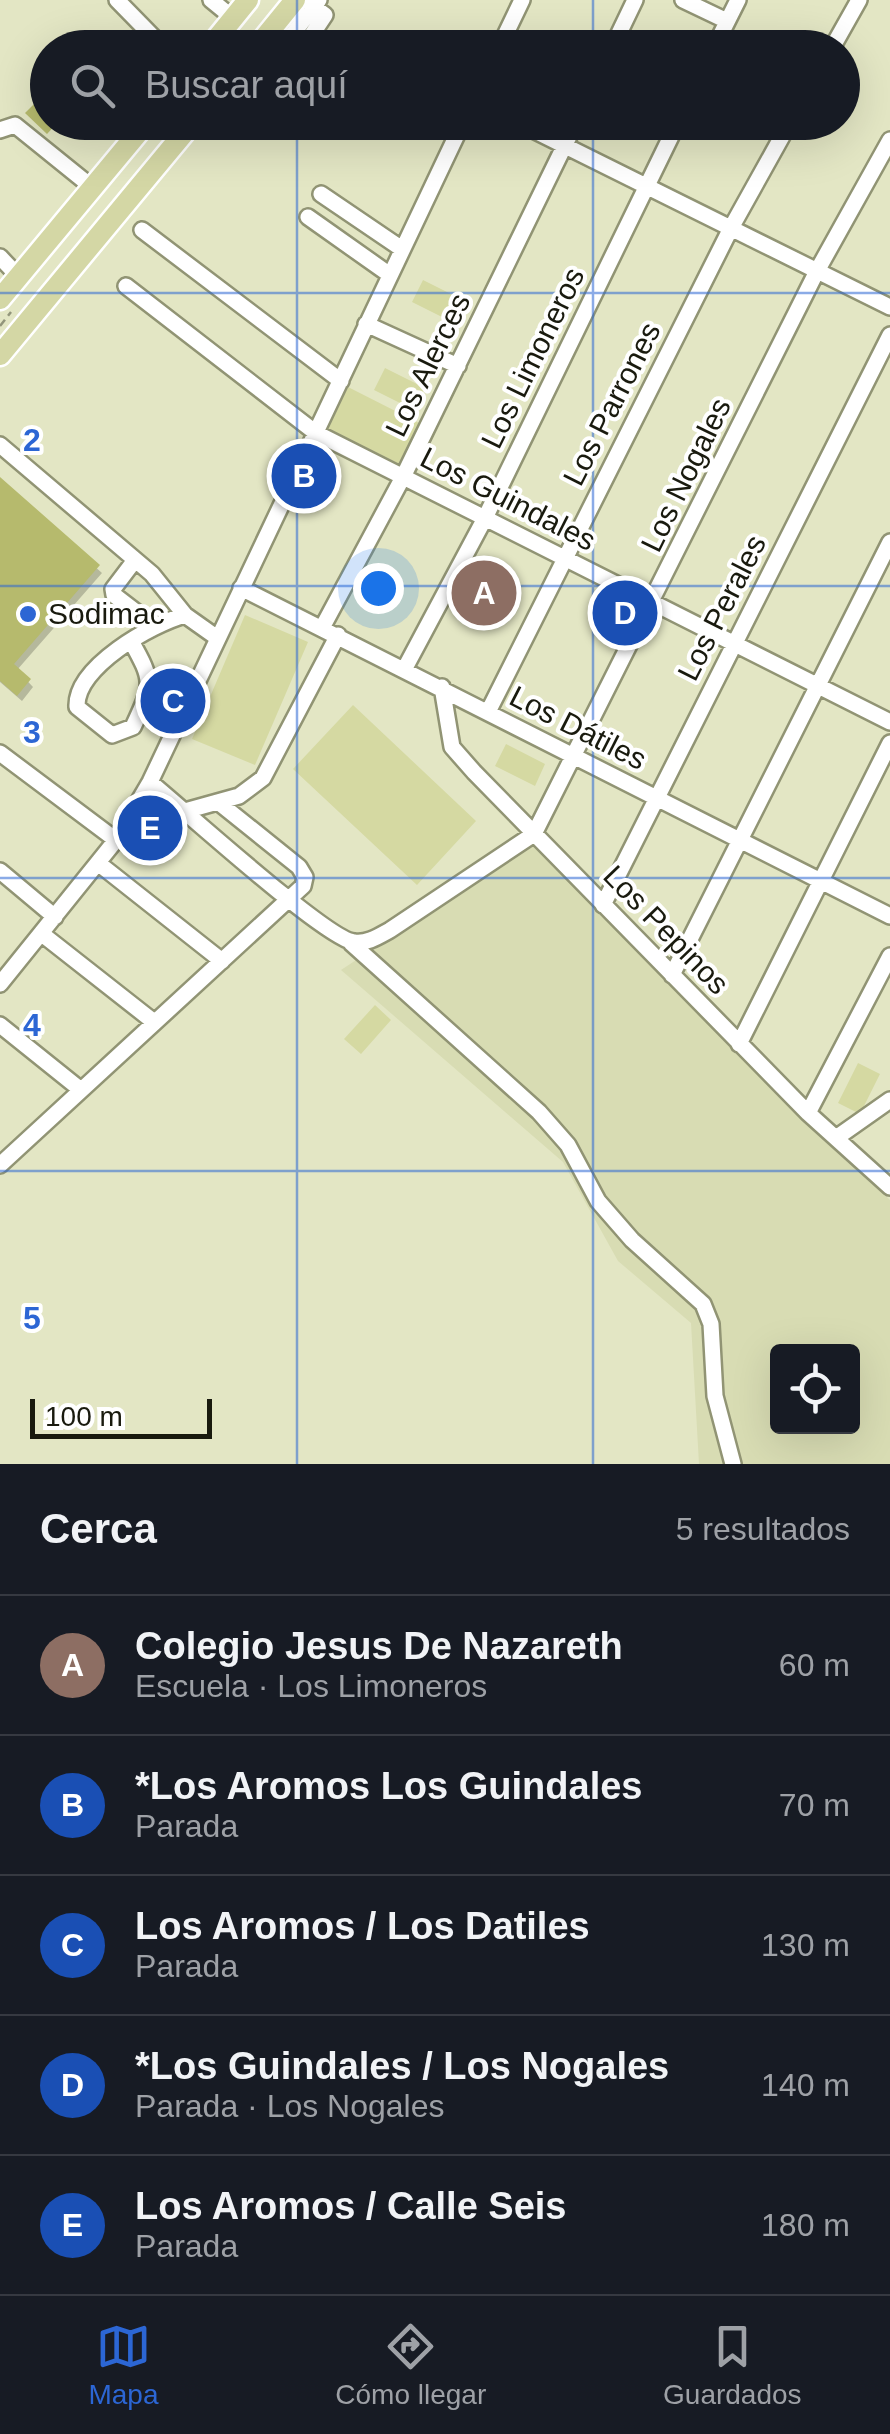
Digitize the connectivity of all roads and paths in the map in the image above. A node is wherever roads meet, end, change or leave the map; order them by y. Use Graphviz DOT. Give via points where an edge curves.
graph roads {
  1 [pos="116,0"];
  2 [pos="211,0"];
  3 [pos="248,0"];
  4 [pos="522,0"];
  5 [pos="636,0"];
  6 [pos="683,0"];
  7 [pos="738,0"];
  8 [pos="859,0"];
  9 [pos="308,2"];
  10 [pos="233,18"];
  11 [pos="728,21"];
  12 [pos="146,30"];
  13 [pos="223,30"];
  14 [pos="296,30"];
  15 [pos="306,30"];
  16 [pos="508,30"];
  17 [pos="621,30"];
  18 [pos="723,30"];
  19 [pos="842,30"];
  20 [pos="0,130"];
  21 [pos="30,137"];
  22 [pos="33,140"];
  23 [pos="132,140"];
  24 [pos="178,140"];
  25 [pos="454,140"];
  26 [pos="553,140"];
  27 [pos="568,140"];
  28 [pos="669,140"];
  29 [pos="780,140"];
  30 [pos="890,140"];
  31 [pos="565,146"];
  32 [pos="647,186"];
  33 [pos="92,188"];
  34 [pos="321,194"];
  35 [pos="308,217"];
  36 [pos="107,226"];
  37 [pos="731,228"];
  38 [pos="142,230"];
  39 [pos="402,249"];
  40 [pos="0,257"];
  41 [pos="817,270"];
  42 [pos="390,274"];
  43 [pos="19,277"];
  44 [pos="126,286"];
  45 [pos="0,299"];
  46 [pos="890,307"];
  47 [pos="366,324"];
  48 [pos="890,335"];
  49 [pos="0,355"];
  50 [pos="458,366"];
  51 [pos="340,381"];
  52 [pos="316,433"];
  53 [pos="0,446"];
  54 [pos="404,477"];
  55 [pos="486,518"];
  56 [pos="890,542"];
  57 [pos="565,558"];
  58 [pos="136,560"];
  59 [pos="240,588"];
  60 [pos="654,603"];
  61 [pos="185,615"];
  62 [pos="154,625"];
  63 [pos="322,628"];
  64 [pos="338,636"];
  65 [pos="216,638"];
  66 [pos="131,640"];
  67 [pos="735,644"];
  68 [pos="405,668"];
  69 [pos="818,686"];
  70 [pos="442,687"];
  71 [pos="488,712"];
  72 [pos="890,722"];
  73 [pos="890,743"];
  74 [pos="0,753"];
  75 [pos="574,758"];
  76 [pos="150,782"];
  77 [pos="656,799"];
  78 [pos="218,802"];
  79 [pos="185,812"];
  80 [pos="534,834"];
  81 [pos="116,840"];
  82 [pos="740,840"];
  83 [pos="98,863"];
  84 [pos="0,870"];
  85 [pos="821,881"];
  86 [pos="291,900"];
  87 [pos="603,905"];
  88 [pos="890,916"];
  89 [pos="55,917"];
  90 [pos="42,934"];
  91 [pos="351,942"];
  92 [pos="890,956"];
  93 [pos="222,962"];
  94 [pos="672,975"];
  95 [pos="0,984"];
  96 [pos="154,1022"];
  97 [pos="0,1025"];
  98 [pos="739,1044"];
  99 [pos="81,1090"];
  100 [pos="890,1100"];
  101 [pos="808,1113"];
  102 [pos="836,1138"];
  103 [pos="0,1165"];
  104 [pos="890,1187"];
  105 [pos="733,1464"];
  1 -- 12 [label="street"];
  2 -- 10 [label="street"];
  3 -- 10 [label="main road"];
  4 -- 16 [label="street"];
  5 -- 17 [label="street"];
  6 -- 11 [label="street"];
  7 -- 11 [label="street"];
  8 -- 19 [label="street"];
  9 -- 14 [label="main road"];
  9 -- 15 [label="street" via="325,18"];
  10 -- 13 [label="main road"];
  11 -- 18 [label="street"];
  20 -- 21 [label="street" via="15,125"];
  22 -- 33 [label="street"];
  23 -- 33 [label="main road"];
  24 -- 36 [label="main road"];
  25 -- 39 [label="street"];
  26 -- 31 [label="street"];
  27 -- 31 [label="street, Los Alerces"];
  28 -- 32 [label="street, Los Limoneros"];
  29 -- 37 [label="street, Los Parrones"];
  30 -- 41 [label="street, Los Nogales"];
  31 -- 32 [label="street"];
  31 -- 50 [label="street, Los Alerces"];
  32 -- 37 [label="street"];
  32 -- 55 [label="street, Los Limoneros"];
  33 -- 36 [label="main road" via="95,212"];
  33 -- 43 [label="main road"];
  34 -- 39 [label="street"];
  35 -- 42 [label="street"];
  36 -- 49 [label="main road"];
  37 -- 41 [label="street"];
  37 -- 57 [label="street, Los Parrones"];
  38 -- 51 [label="street"];
  39 -- 42 [label="street"];
  40 -- 43 [label="street"];
  41 -- 46 [label="street"];
  41 -- 60 [label="street, Los Nogales"];
  42 -- 47 [label="street"];
  43 -- 45 [label="main road"];
  44 -- 52 [label="street, Los Guindales"];
  47 -- 50 [label="street"];
  47 -- 51 [label="street"];
  48 -- 67 [label="street, Los Perales"];
  50 -- 54 [label="street, Los Alerces"];
  51 -- 52 [label="street"];
  52 -- 54 [label="street, Los Guindales"];
  52 -- 59 [label="street"];
  53 -- 58 [label="street"];
  54 -- 55 [label="street, Los Guindales"];
  54 -- 63 [label="street, Los Alerces"];
  55 -- 57 [label="street, Los Guindales"];
  55 -- 68 [label="street, Los Limoneros"];
  56 -- 69 [label="street"];
  57 -- 60 [label="street, Los Guindales"];
  57 -- 71 [label="street, Los Parrones"];
  58 -- 61 [label="street"];
  58 -- 62 [label="street" via="114,595"];
  59 -- 63 [label="street, Los Dátiles"];
  59 -- 65 [label="street"];
  60 -- 67 [label="street, Los Guindales"];
  60 -- 75 [label="street, Los Nogales"];
  61 -- 62 [label="street"];
  61 -- 65 [label="street"];
  62 -- 66 [label="street"];
  63 -- 64 [label="street, Los Dátiles"];
  64 -- 68 [label="street, Los Dátiles"];
  64 -- 78 [label="street" via="270,769 247,792"];
  65 -- 76 [label="street"];
  66 -- 66 [label="street" via="150,690 133,727 112,734 77,707 76,698 103,662"];
  67 -- 69 [label="street, Los Guindales"];
  67 -- 77 [label="street, Los Perales"];
  68 -- 70 [label="street, Los Dátiles"];
  69 -- 72 [label="street, Los Guindales"];
  69 -- 82 [label="street"];
  70 -- 71 [label="street, Los Dátiles"];
  70 -- 80 [label="street, Los Pepinos" via="452,747"];
  71 -- 75 [label="street, Los Dátiles"];
  73 -- 85 [label="street"];
  74 -- 81 [label="street"];
  75 -- 77 [label="street, Los Dátiles"];
  75 -- 80 [label="street, Los Nogales"];
  76 -- 79 [label="street"];
  76 -- 81 [label="street"];
  77 -- 82 [label="street, Los Dátiles"];
  77 -- 87 [label="street, Los Perales"];
  78 -- 79 [label="street"];
  78 -- 86 [label="street" via="299,867 305,877"];
  79 -- 86 [label="street"];
  80 -- 87 [label="street, Los Pepinos"];
  80 -- 91 [label="street" via="390,930"];
  81 -- 83 [label="street"];
  82 -- 85 [label="street, Los Dátiles"];
  82 -- 94 [label="street"];
  83 -- 89 [label="street"];
  83 -- 93 [label="street"];
  84 -- 89 [label="street"];
  85 -- 88 [label="street, Los Dátiles"];
  85 -- 98 [label="street"];
  86 -- 91 [label="street"];
  86 -- 93 [label="street"];
  87 -- 94 [label="street, Los Pepinos"];
  89 -- 90 [label="street"];
  90 -- 95 [label="street"];
  90 -- 96 [label="street"];
  91 -- 105 [label="street" via="539,1112 568,1145 609,1214 703,1304 711,1324 715,1396"];
  92 -- 101 [label="street"];
  93 -- 96 [label="street"];
  94 -- 98 [label="street, Los Pepinos"];
  96 -- 99 [label="street"];
  97 -- 99 [label="street"];
  98 -- 101 [label="street, Los Pepinos"];
  99 -- 103 [label="street"];
  100 -- 102 [label="street"];
  101 -- 102 [label="street, Los Pepinos"];
  102 -- 104 [label="street, Los Pepinos"];
}
